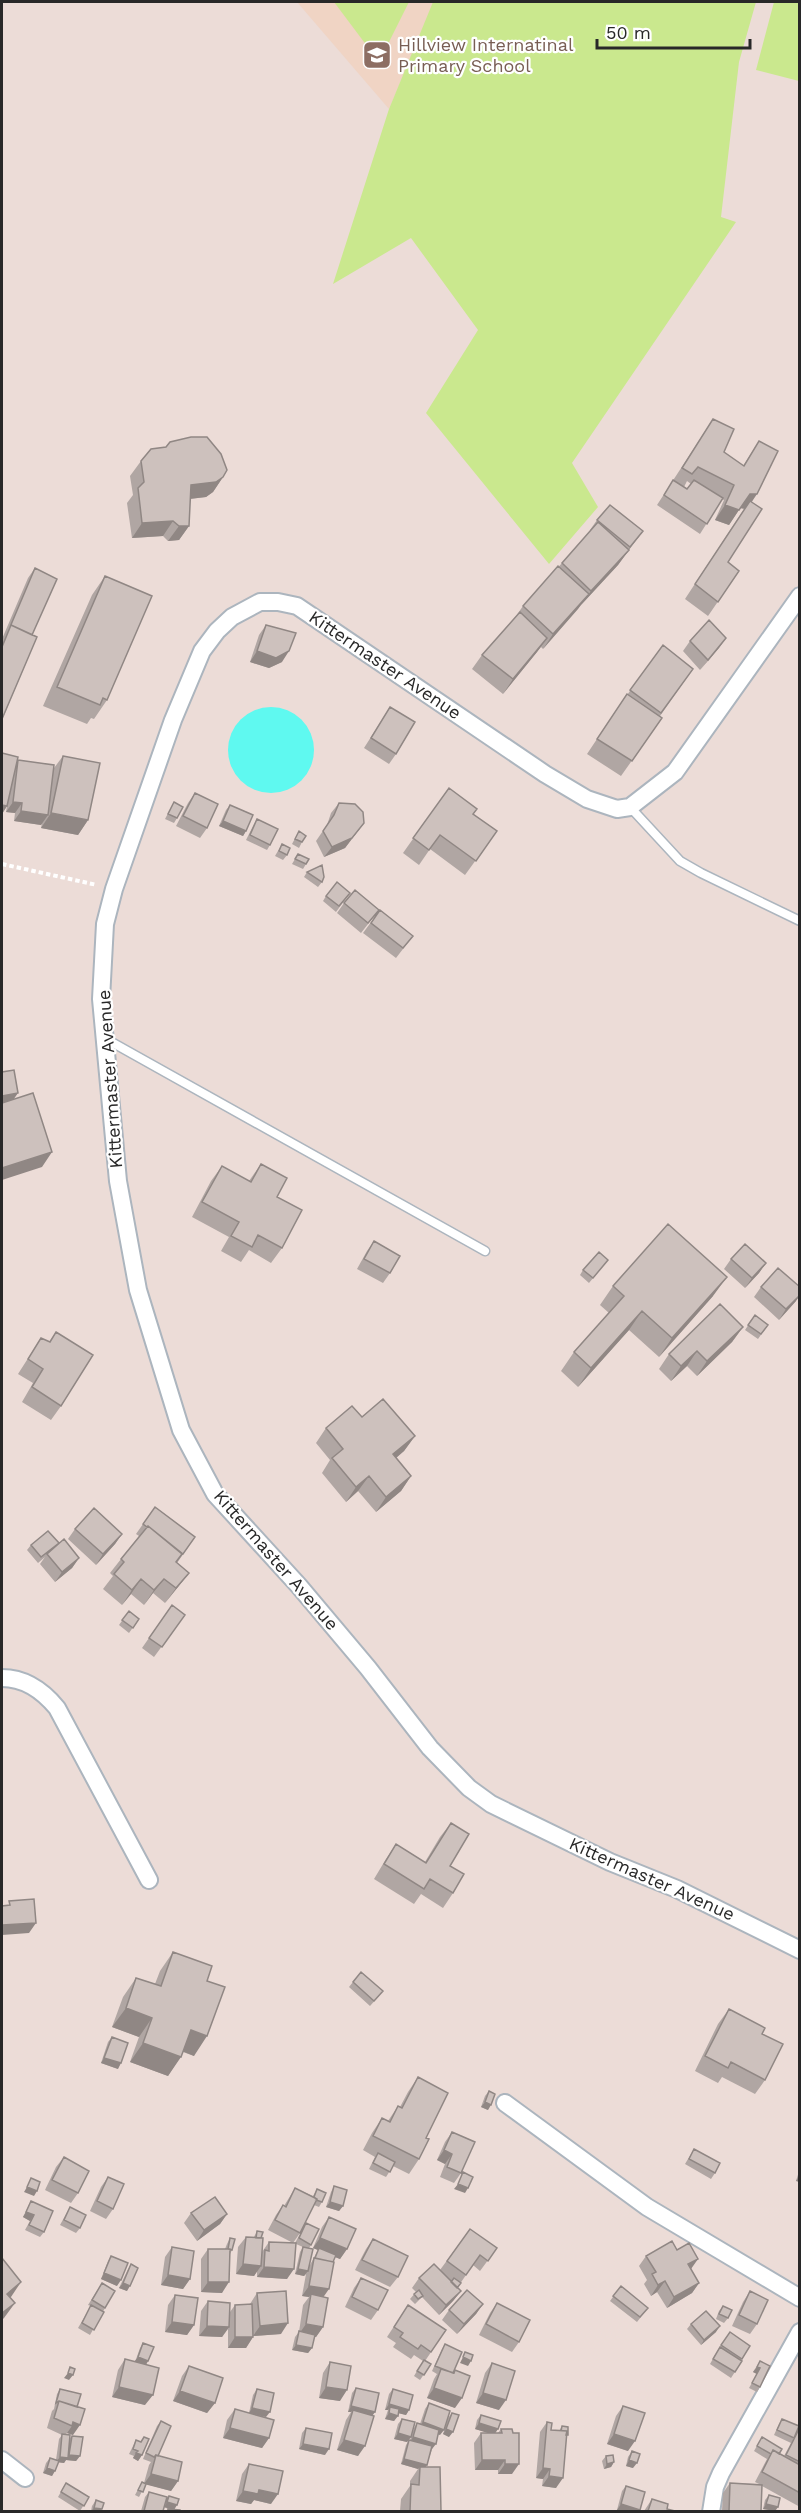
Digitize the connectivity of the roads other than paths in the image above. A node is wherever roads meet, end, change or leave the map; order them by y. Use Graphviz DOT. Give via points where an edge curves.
graph roads {
  1 [pos="800,596"];
  2 [pos="630,807"];
  3 [pos="800,921"];
  4 [pos="106,1039"];
  5 [pos="485,1251"];
  6 [pos="2,1678"];
  7 [pos="148,1880"];
  8 [pos="800,1950"];
  9 [pos="505,2103"];
  10 [pos="800,2298"];
  11 [pos="800,2332"];
  12 [pos="2,2460"];
  13 [pos="25,2478"];
  14 [pos="711,2511"];
  1 -- 2 [label="street" via="675,772"];
  2 -- 3 [label="lane" via="680,861"];
  2 -- 4 [label="street, Kittermaster Avenue" via="606,807 544,774 297,606 260,602 232,617 202,651 173,720 114,889 104,935 101,999"];
  4 -- 5 [label="lane"];
  4 -- 8 [label="street, Kittermaster Avenue" via="118,1181 138,1290 181,1430 215,1494 299,1586 430,1748 469,1788 501,1809"];
  6 -- 7 [label="street" via="42,1691 57,1708"];
  9 -- 10 [label="street" via="647,2207"];
  11 -- 14 [label="street" via="721,2473"];
  12 -- 13 [label="street"];
}
